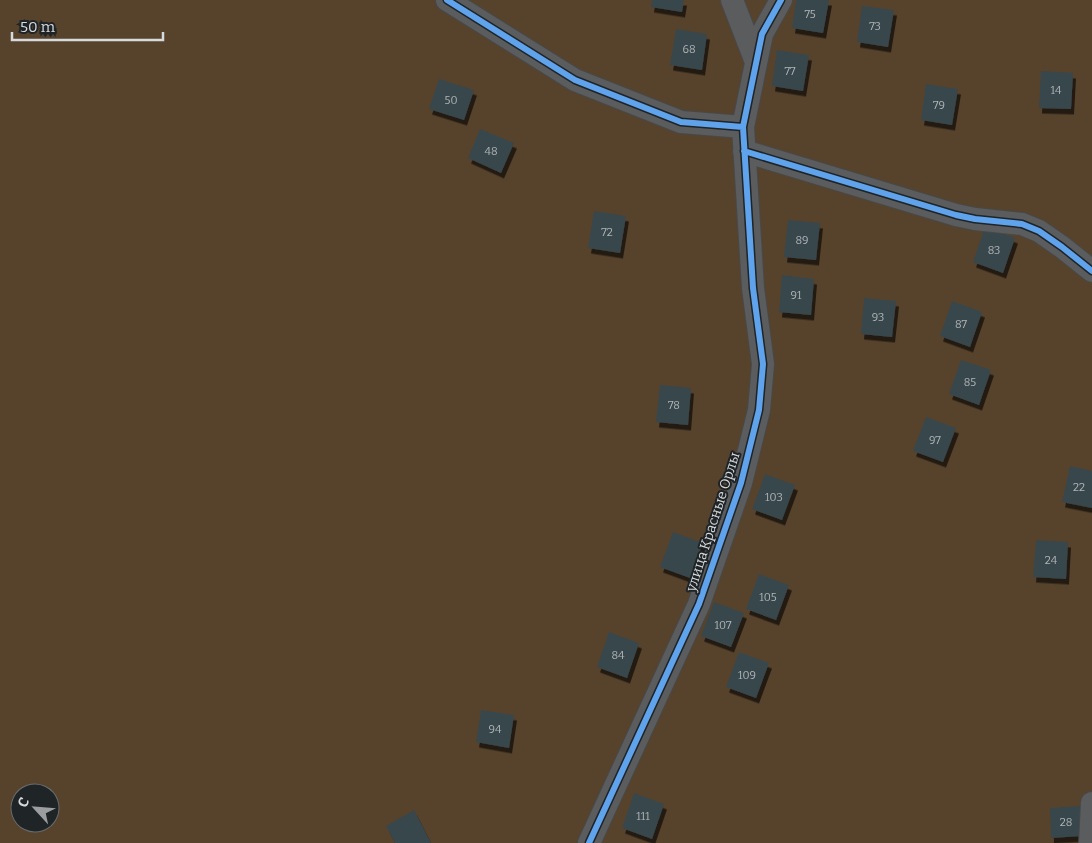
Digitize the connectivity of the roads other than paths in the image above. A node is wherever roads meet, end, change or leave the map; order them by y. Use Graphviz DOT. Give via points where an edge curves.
graph roads {
  1 [pos="447,0"];
  2 [pos="732,0"];
  3 [pos="782,0"];
  4 [pos="756,62"];
  5 [pos="743,127"];
  6 [pos="744,151"];
  7 [pos="1092,271"];
  8 [pos="1092,803"];
  9 [pos="589,843"];
  10 [pos="1090,843"];
  1 -- 5 [label="street" via="575,80 681,122"];
  2 -- 4 [label="street"];
  3 -- 4 [label="street, улица Красные Орлы" via="762,34"];
  4 -- 5 [label="street, улица Красные Орлы"];
  5 -- 6 [label="street, улица Красные Орлы"];
  6 -- 7 [label="street" via="956,215 1022,224 1039,231"];
  6 -- 9 [label="street, улица Красные Орлы" via="753,288 763,364 759,410 741,483 699,604"];
  8 -- 10 [label="street"];
}
